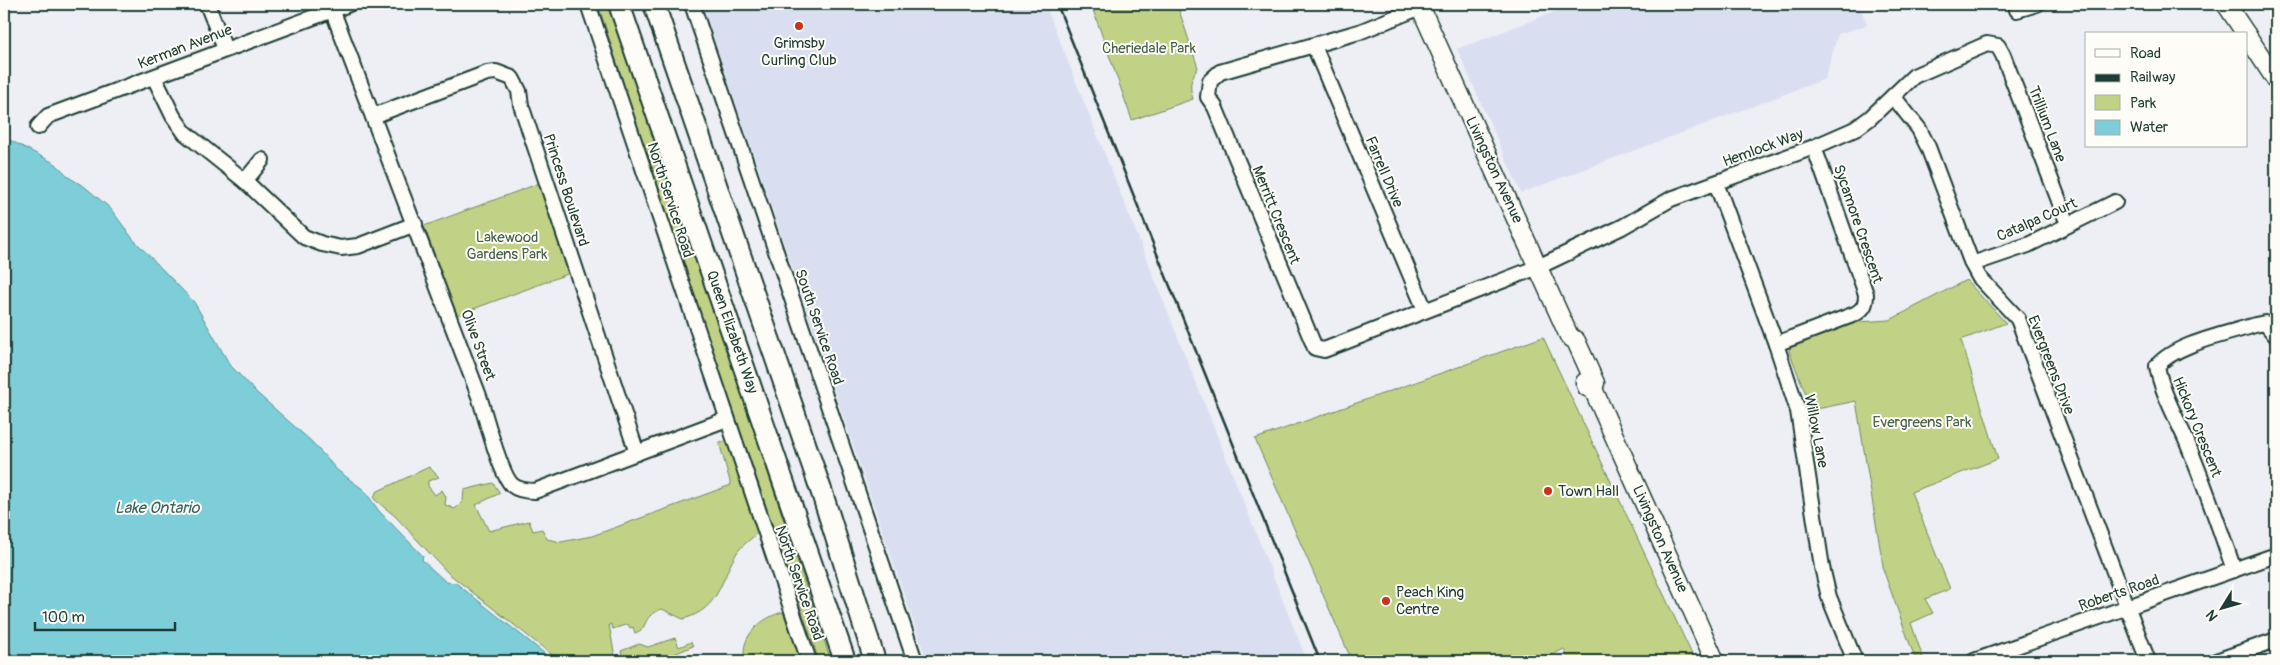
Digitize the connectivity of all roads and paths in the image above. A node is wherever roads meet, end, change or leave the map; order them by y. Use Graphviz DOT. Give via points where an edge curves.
graph roads {
  1 [pos="207,4"];
  2 [pos="349,4"];
  3 [pos="588,4"];
  4 [pos="619,4"];
  5 [pos="654,4"];
  6 [pos="692,4"];
  7 [pos="2037,4"];
  8 [pos="2226,4"];
  9 [pos="1420,5"];
  10 [pos="331,7"];
  11 [pos="2017,10"];
  12 [pos="2245,32"];
  13 [pos="2248,37"];
  14 [pos="1987,44"];
  15 [pos="1314,46"];
  16 [pos="225,49"];
  17 [pos="154,77"];
  18 [pos="2276,80"];
  19 [pos="1893,96"];
  20 [pos="373,116"];
  21 [pos="38,127"];
  22 [pos="1814,147"];
  23 [pos="262,160"];
  24 [pos="245,181"];
  25 [pos="1716,183"];
  26 [pos="2115,202"];
  27 [pos="415,224"];
  28 [pos="2068,224"];
  29 [pos="1972,264"];
  30 [pos="1538,266"];
  31 [pos="1425,310"];
  32 [pos="2276,336"];
  33 [pos="1776,344"];
  34 [pos="727,420"];
  35 [pos="637,453"];
  36 [pos="2276,555"];
  37 [pos="2234,570"];
  38 [pos="2127,607"];
  39 [pos="2276,640"];
  40 [pos="809,661"];
  41 [pos="845,661"];
  42 [pos="875,661"];
  43 [pos="914,661"];
  44 [pos="1715,661"];
  45 [pos="1855,661"];
  46 [pos="1974,661"];
  47 [pos="2148,661"];
  48 [pos="2216,661"];
  1 -- 16 [label="street"];
  2 -- 10 [label="street, Kerman Avenue"];
  3 -- 34 [label="street, North Service Road"];
  4 -- 41 [label="highway, Queen Elizabeth Way"];
  5 -- 42 [label="highway" via="822,493"];
  6 -- 43 [label="street, South Service Road"];
  7 -- 11 [label="street"];
  8 -- 12 [label="main road"];
  9 -- 15 [label="street, Merritt Crescent" via="1359,32"];
  9 -- 30 [label="main road, Livingston Avenue"];
  10 -- 16 [label="street, Kerman Avenue"];
  10 -- 20 [label="street, Olive Street"];
  13 -- 18 [label="main road"];
  14 -- 19 [label="street, Hemlock Way" via="1914,76"];
  14 -- 28 [label="street, Trillium Lane" via="1998,46 2003,55"];
  15 -- 31 [label="street, Farrell Drive"];
  15 -- 31 [label="street, Merritt Crescent" via="1220,72 1210,82 1208,97 1215,107 1315,348 1324,350"];
  16 -- 17 [label="street, Kerman Avenue"];
  17 -- 21 [label="street, Kerman Avenue" via="48,116"];
  17 -- 24 [label="street" via="185,133"];
  19 -- 22 [label="street, Hemlock Way" via="1855,129"];
  19 -- 29 [label="street, Evergreens Drive" via="1919,129 1928,147"];
  20 -- 27 [label="street, Olive Street"];
  20 -- 35 [label="street, Princess Boulevard" via="487,73 496,72 512,78 519,91"];
  22 -- 25 [label="street, Hemlock Way"];
  22 -- 33 [label="street, Sycamore Crescent" via="1866,294 1866,302 1855,314"];
  23 -- 24 [label="street"];
  24 -- 27 [label="street" via="304,236 322,244 341,248 358,246"];
  25 -- 30 [label="street, Hemlock Way" via="1671,199 1622,227"];
  25 -- 33 [label="street, Willow Lane"];
  26 -- 28 [label="street, Catalpa Court"];
  27 -- 35 [label="street, Olive Street" via="509,481 525,491 535,491"];
  28 -- 29 [label="street, Catalpa Court" via="2028,245"];
  29 -- 38 [label="street, Evergreens Drive" via="1979,278 2018,319"];
  30 -- 31 [label="street, Merritt Crescent"];
  30 -- 44 [label="main road, Livingston Avenue" via="1569,336 1576,341 1595,383 1593,389"];
  32 -- 37 [label="street, Hickory Crescent" via="2265,323 2255,325 2185,348 2163,358 2157,366 2166,398 2214,509"];
  33 -- 45 [label="street, Willow Lane" via="1802,428 1814,523 1829,597"];
  34 -- 35 [label="street, Olive Street"];
  34 -- 40 [label="street, North Service Road"];
  36 -- 37 [label="street, Roberts Road"];
  37 -- 38 [label="street, Roberts Road"];
  38 -- 46 [label="street, Roberts Road"];
  38 -- 47 [label="street, Evergreens Drive"];
  39 -- 48 [label="street"];
}
